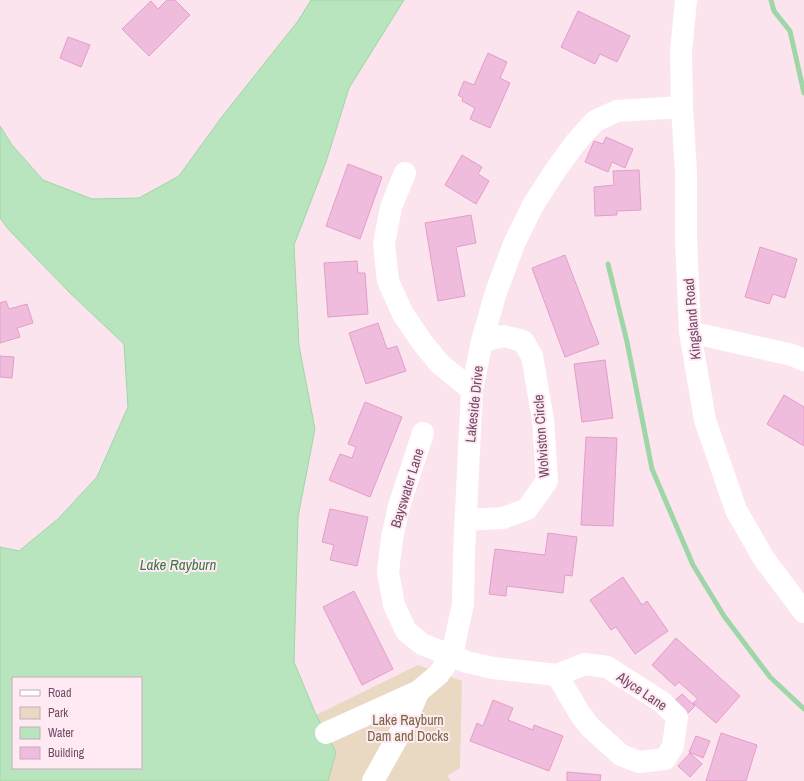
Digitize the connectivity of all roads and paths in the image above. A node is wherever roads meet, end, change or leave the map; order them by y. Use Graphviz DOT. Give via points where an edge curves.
graph roads {
  1 [pos="686,0"];
  2 [pos="682,107"];
  3 [pos="405,173"];
  4 [pos="690,332"];
  5 [pos="482,341"];
  6 [pos="804,360"];
  7 [pos="472,390"];
  8 [pos="423,433"];
  9 [pos="466,520"];
  10 [pos="804,612"];
  11 [pos="452,655"];
  12 [pos="557,675"];
  13 [pos="419,691"];
  14 [pos="326,733"];
  15 [pos="373,781"];
  1 -- 2 [label="street, Kingsland Road" via="681,52"];
  2 -- 4 [label="street, Kingsland Road"];
  2 -- 5 [label="street, Lakeside Drive" via="617,111 595,121 576,142 533,205 514,244 496,292"];
  3 -- 7 [label="street" via="391,207 384,244 388,281 403,314 422,342 440,364"];
  4 -- 6 [label="street"];
  4 -- 10 [label="street, Kingsland Road" via="705,420 736,510 764,559"];
  5 -- 7 [label="street, Lakeside Drive"];
  5 -- 9 [label="street, Wolviston Circle" via="504,336 523,341 532,356 543,420 547,481 527,509 503,518"];
  7 -- 9 [label="street, Lakeside Drive"];
  8 -- 11 [label="street, Bayswater Lane" via="399,506 388,572 394,605 406,631 422,644"];
  9 -- 11 [label="street, Lakeside Drive" via="463,604"];
  11 -- 12 [label="street, Alyce Lane" via="467,662 494,668"];
  11 -- 13 [label="street, Lakeside Drive" via="439,674"];
  12 -- 12 [label="street, Alyce Lane" via="585,664 606,667 662,702 677,717 673,746 665,759 639,762 621,755 590,727"];
  13 -- 14 [label="street"];
  13 -- 15 [label="street, Lakeside Drive" via="400,733"];
}
